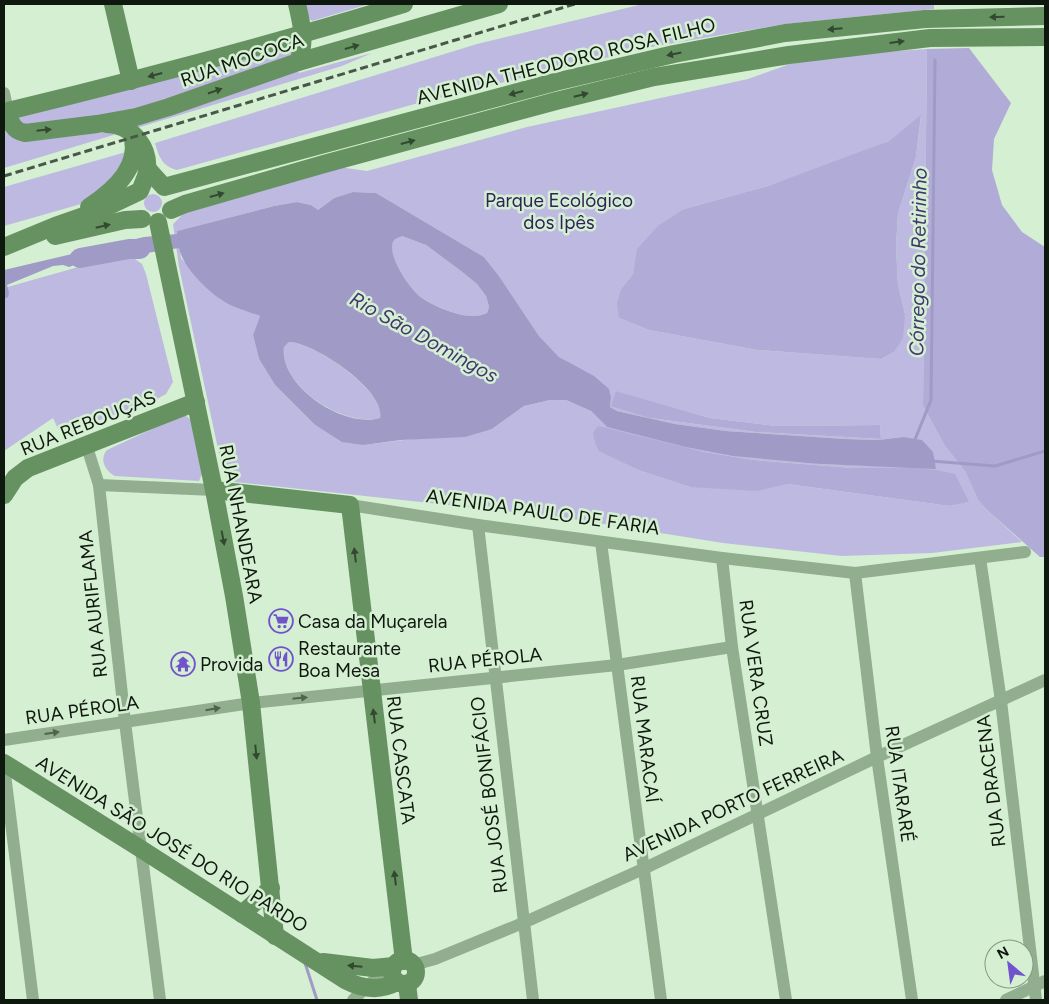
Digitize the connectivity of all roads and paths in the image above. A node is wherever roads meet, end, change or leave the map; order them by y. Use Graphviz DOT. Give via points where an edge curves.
graph roads {
  1 [pos="113,4"];
  2 [pos="297,4"];
  3 [pos="404,4"];
  4 [pos="497,4"];
  5 [pos="1044,16"];
  6 [pos="785,33"];
  7 [pos="304,34"];
  8 [pos="1044,37"];
  9 [pos="740,42"];
  10 [pos="789,55"];
  11 [pos="298,62"];
  12 [pos="745,62"];
  13 [pos="131,81"];
  14 [pos="4,93"];
  15 [pos="169,108"];
  16 [pos="6,112"];
  17 [pos="430,116"];
  18 [pos="97,124"];
  19 [pos="374,130"];
  20 [pos="436,134"];
  21 [pos="135,136"];
  22 [pos="379,149"];
  23 [pos="146,167"];
  24 [pos="164,187"];
  25 [pos="140,191"];
  26 [pos="171,210"];
  27 [pos="153,224"];
  28 [pos="55,226"];
  29 [pos="4,247"];
  30 [pos="196,402"];
  31 [pos="86,444"];
  32 [pos="99,485"];
  33 [pos="214,490"];
  34 [pos="4,495"];
  35 [pos="350,505"];
  36 [pos="478,525"];
  37 [pos="601,542"];
  38 [pos="1026,552"];
  39 [pos="722,558"];
  40 [pos="980,558"];
  41 [pos="855,573"];
  42 [pos="732,647"];
  43 [pos="617,665"];
  44 [pos="494,678"];
  45 [pos="1045,680"];
  46 [pos="371,691"];
  47 [pos="1001,701"];
  48 [pos="251,703"];
  49 [pos="125,722"];
  50 [pos="4,740"];
  51 [pos="877,757"];
  52 [pos="4,764"];
  53 [pos="757,815"];
  54 [pos="141,849"];
  55 [pos="643,869"];
  56 [pos="271,888"];
  57 [pos="242,914"];
  58 [pos="523,923"];
  59 [pos="275,936"];
  60 [pos="317,962"];
  61 [pos="404,976"];
  62 [pos="1040,984"];
  63 [pos="364,994"];
  64 [pos="33,1000"];
  65 [pos="160,1000"];
  66 [pos="353,1000"];
  67 [pos="532,1000"];
  68 [pos="661,1000"];
  69 [pos="786,1000"];
  70 [pos="912,1000"];
  71 [pos="1006,1000"];
  72 [pos="1036,1000"];
  1 -- 13 [label="main road"];
  2 -- 7 [label="main road"];
  3 -- 7 [label="main road, RUA MOCOCA"];
  11 -- 4 [label="main road, RUA MOCOCA, one-way"];
  5 -- 6 [label="main road, AVENIDA THEODORO ROSA FILHO, one-way" via="925,19"];
  5 -- 8 [label="main road"];
  6 -- 9 [label="main road, AVENIDA THEODORO ROSA FILHO"];
  6 -- 10 [label="main road"];
  7 -- 11 [label="main road"];
  7 -- 13 [label="main road, RUA MOCOCA, one-way"];
  10 -- 8 [label="main road, AVENIDA THEODORO ROSA FILHO, one-way" via="930,38"];
  9 -- 12 [label="main road"];
  9 -- 17 [label="main road, AVENIDA THEODORO ROSA FILHO, one-way" via="555,82"];
  10 -- 12 [label="main road, AVENIDA THEODORO ROSA FILHO"];
  15 -- 11 [label="main road, RUA MOCOCA, one-way"];
  20 -- 12 [label="main road, AVENIDA THEODORO ROSA FILHO, one-way" via="654,77"];
  13 -- 16 [label="main road, RUA MOCOCA"];
  14 -- 16 [label="street"];
  15 -- 18 [label="main road, RUA MOCOCA"];
  15 -- 21 [label="main road"];
  16 -- 18 [label="main road, RUA MOCOCA, one-way" via="18,132 25,133"];
  17 -- 19 [label="main road, AVENIDA THEODORO ROSA FILHO"];
  17 -- 20 [label="main road"];
  18 -- 21 [label="main road" via="111,124"];
  19 -- 22 [label="main road"];
  19 -- 24 [label="main road, AVENIDA THEODORO ROSA FILHO"];
  22 -- 20 [label="main road, AVENIDA THEODORO ROSA FILHO, one-way"];
  21 -- 23 [label="main road"];
  21 -- 28 [label="main road" via="133,161 128,170 91,206"];
  26 -- 22 [label="main road, AVENIDA THEODORO ROSA FILHO, one-way"];
  23 -- 24 [label="main road"];
  23 -- 25 [label="main road"];
  24 -- 25 [label="main road" via="148,186"];
  24 -- 26 [label="main road" via="170,193"];
  25 -- 27 [label="main road" via="135,206"];
  25 -- 28 [label="main road" via="98,211"];
  26 -- 27 [label="main road"];
  29 -- 27 [label="main road, one-way" via="125,220"];
  27 -- 30 [label="main road, RUA NHANDEARA" via="167,268"];
  28 -- 29 [label="main road"];
  30 -- 31 [label="main road, RUA REBOUÇAS"];
  30 -- 33 [label="main road, RUA NHANDEARA"];
  31 -- 32 [label="street, RUA AURIFLAMA"];
  31 -- 34 [label="main road, RUA REBOUÇAS" via="28,468 15,478"];
  32 -- 33 [label="street, AVENIDA PAULO DE FARIA"];
  32 -- 49 [label="street, RUA AURIFLAMA"];
  33 -- 35 [label="main road, AVENIDA PAULO DE FARIA"];
  33 -- 48 [label="main road, RUA NHANDEARA, one-way"];
  35 -- 36 [label="street, AVENIDA PAULO DE FARIA"];
  46 -- 35 [label="main road, RUA CASCATA, one-way"];
  36 -- 37 [label="street, AVENIDA PAULO DE FARIA"];
  36 -- 44 [label="street, RUA JOSÉ BONIFÁCIO"];
  37 -- 39 [label="street, AVENIDA PAULO DE FARIA"];
  37 -- 43 [label="street, RUA MARACAÍ"];
  38 -- 40 [label="street, AVENIDA PAULO DE FARIA"];
  39 -- 41 [label="street, AVENIDA PAULO DE FARIA"];
  39 -- 42 [label="street, RUA VERA CRUZ"];
  40 -- 41 [label="street, AVENIDA PAULO DE FARIA"];
  40 -- 47 [label="street, RUA DRACENA"];
  41 -- 51 [label="street, RUA ITARARÉ"];
  42 -- 43 [label="street, RUA PÉROLA"];
  42 -- 53 [label="street, RUA VERA CRUZ"];
  43 -- 44 [label="street, RUA PÉROLA"];
  43 -- 55 [label="street, RUA MARACAÍ"];
  44 -- 46 [label="street, RUA PÉROLA"];
  44 -- 58 [label="street, RUA JOSÉ BONIFÁCIO"];
  45 -- 47 [label="street, AVENIDA PORTO FERREIRA"];
  48 -- 46 [label="street, RUA PÉROLA, one-way"];
  61 -- 46 [label="main road, RUA CASCATA, one-way"];
  47 -- 51 [label="street, AVENIDA PORTO FERREIRA"];
  47 -- 62 [label="street, RUA DRACENA"];
  49 -- 48 [label="street, RUA PÉROLA, one-way"];
  48 -- 56 [label="main road, RUA NHANDEARA, one-way"];
  50 -- 49 [label="street, RUA PÉROLA, one-way"];
  49 -- 54 [label="street, RUA AURIFLAMA"];
  51 -- 53 [label="street, AVENIDA PORTO FERREIRA"];
  51 -- 70 [label="street, RUA ITARARÉ"];
  52 -- 54 [label="main road, AVENIDA SÃO JOSÉ DO RIO PARDO"];
  52 -- 64 [label="street"];
  53 -- 55 [label="street, AVENIDA PORTO FERREIRA"];
  53 -- 69 [label="street, RUA VERA CRUZ"];
  54 -- 57 [label="main road, AVENIDA SÃO JOSÉ DO RIO PARDO"];
  54 -- 65 [label="street, RUA AURIFLAMA"];
  55 -- 58 [label="street, AVENIDA PORTO FERREIRA"];
  55 -- 68 [label="street, RUA MARACAÍ"];
  56 -- 57 [label="main road"];
  56 -- 59 [label="main road, RUA NHANDEARA"];
  57 -- 59 [label="main road, AVENIDA SÃO JOSÉ DO RIO PARDO"];
  58 -- 61 [label="street, AVENIDA PORTO FERREIRA" via="435,959"];
  58 -- 67 [label="street, RUA JOSÉ BONIFÁCIO"];
  59 -- 60 [label="main road, AVENIDA SÃO JOSÉ DO RIO PARDO"];
  61 -- 60 [label="main road, AVENIDA SÃO JOSÉ DO RIO PARDO, one-way" via="373,968"];
  60 -- 63 [label="main road, AVENIDA SÃO JOSÉ DO RIO PARDO"];
  61 -- 63 [label="main road"];
  62 -- 71 [label="street"];
  62 -- 72 [label="street, RUA DRACENA"];
  63 -- 66 [label="street"];
}
